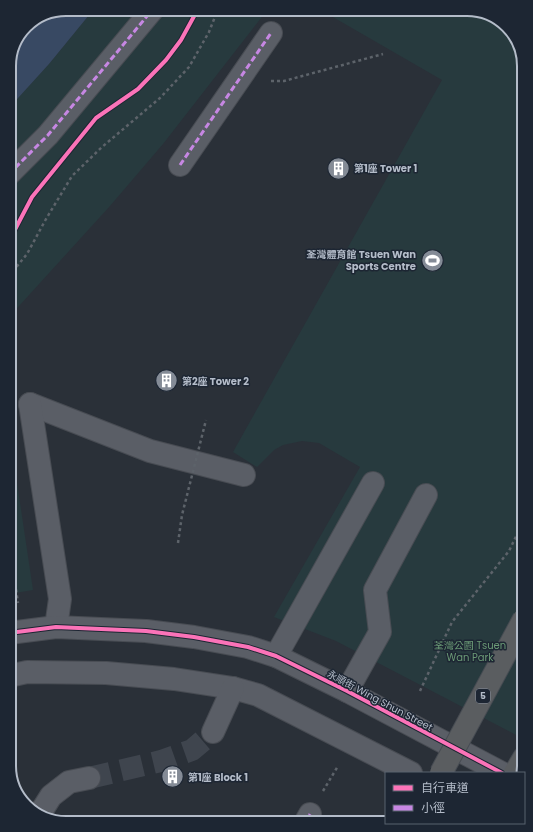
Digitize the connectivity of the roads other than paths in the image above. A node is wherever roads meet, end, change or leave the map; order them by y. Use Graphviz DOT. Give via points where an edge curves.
graph roads {
  1 [pos="147,16"];
  2 [pos="271,33"];
  3 [pos="180,165"];
  4 [pos="16,167"];
  5 [pos="244,475"];
  6 [pos="373,483"];
  7 [pos="426,495"];
  8 [pos="56,627"];
  9 [pos="16,632"];
  10 [pos="517,632"];
  11 [pos="276,656"];
  12 [pos="16,674"];
  13 [pos="233,688"];
  14 [pos="347,691"];
  15 [pos="213,732"];
  16 [pos="409,772"];
  17 [pos="442,772"];
  18 [pos="500,772"];
  19 [pos="89,778"];
  20 [pos="42,810"];
  1 -- 4 [label="street" via="48,135"];
  2 -- 3 [label="street"];
  5 -- 8 [label="street" via="150,451 30,404 60,599"];
  6 -- 11 [label="street"];
  7 -- 14 [label="street" via="375,590 380,632"];
  8 -- 9 [label="street, 永順街 Wing Shun Street"];
  8 -- 11 [label="street, 永順街 Wing Shun Street" via="146,631 194,637 248,647"];
  10 -- 17 [label="highway, 5, bridge"];
  11 -- 14 [label="street, 永順街 Wing Shun Street"];
  12 -- 13 [label="street" via="27,672 106,673 174,679"];
  13 -- 15 [label="street"];
  13 -- 16 [label="street" via="258,695"];
  14 -- 18 [label="street, 永順街 Wing Shun Street"];
  19 -- 20 [label="street" via="69,782 51,796"];
}
